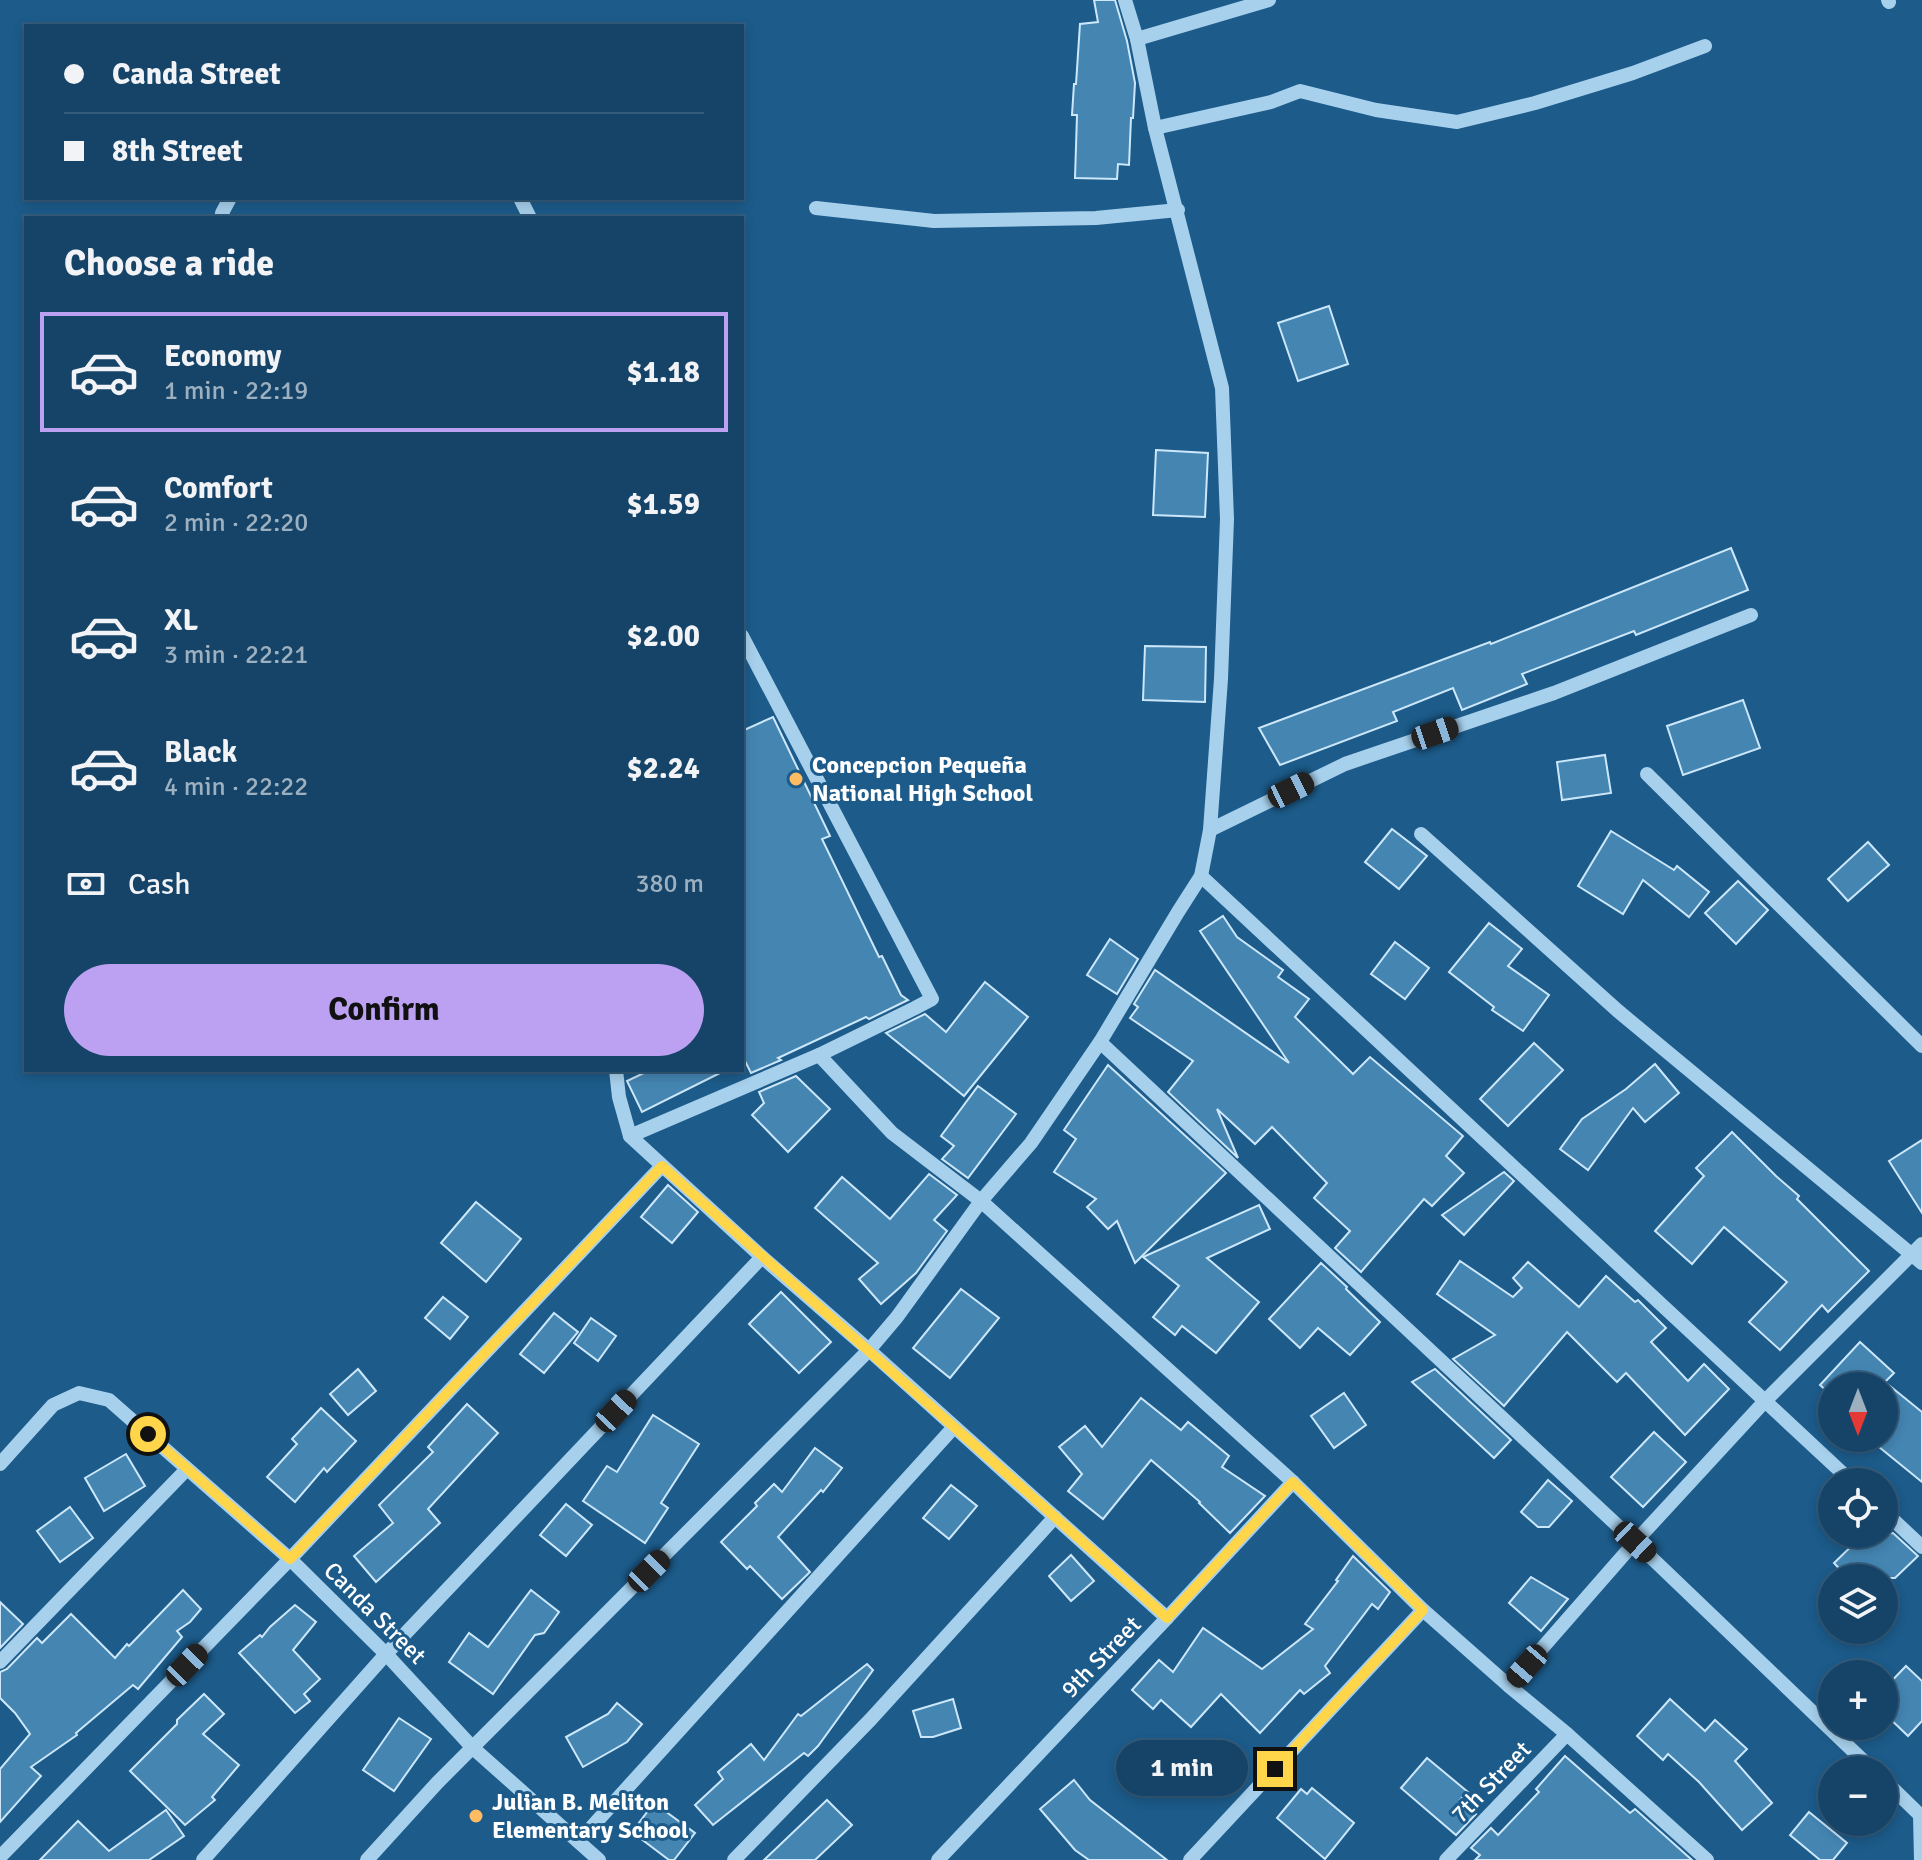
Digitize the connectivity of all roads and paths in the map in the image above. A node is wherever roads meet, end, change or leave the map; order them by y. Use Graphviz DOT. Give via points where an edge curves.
graph roads {
  1 [pos="1125,0"];
  2 [pos="1269,0"];
  3 [pos="1137,39"];
  4 [pos="1705,46"];
  5 [pos="1155,128"];
  6 [pos="816,208"];
  7 [pos="1178,210"];
  8 [pos="1751,615"];
  9 [pos="744,640"];
  10 [pos="1647,774"];
  11 [pos="1210,830"];
  12 [pos="1421,834"];
  13 [pos="1201,876"];
  14 [pos="1100,1042"];
  15 [pos="1922,1046"];
  16 [pos="819,1055"];
  17 [pos="616,1072"];
  18 [pos="630,1136"];
  19 [pos="662,1166"];
  20 [pos="981,1201"];
  21 [pos="1919,1254"];
  22 [pos="762,1257"];
  23 [pos="869,1350"];
  24 [pos="1765,1401"];
  25 [pos="954,1427"];
  26 [pos="0,1464"];
  27 [pos="1837,1468"];
  28 [pos="187,1469"];
  29 [pos="1293,1482"];
  30 [pos="1055,1517"];
  31 [pos="1898,1524"];
  32 [pos="1635,1542"];
  33 [pos="1922,1547"];
  34 [pos="290,1559"];
  35 [pos="1423,1610"];
  36 [pos="1167,1618"];
  37 [pos="386,1654"];
  38 [pos="0,1662"];
  39 [pos="1509,1686"];
  40 [pos="1567,1734"];
  41 [pos="473,1748"];
  42 [pos="1858,1756"];
  43 [pos="1898,1794"];
  44 [pos="579,1841"];
  45 [pos="0,1857"];
  46 [pos="203,1860"];
  47 [pos="367,1860"];
  48 [pos="599,1860"];
  49 [pos="734,1860"];
  50 [pos="938,1860"];
  51 [pos="1190,1860"];
  52 [pos="1446,1860"];
  53 [pos="1708,1860"];
  54 [pos="1921,1860"];
  1 -- 3 [label="street"];
  2 -- 3 [label="street"];
  3 -- 5 [label="street"];
  4 -- 5 [label="street" via="1633,73 1457,122 1300,91"];
  5 -- 7 [label="street"];
  6 -- 7 [label="street" via="934,221 1096,218"];
  7 -- 11 [label="street" via="1222,388 1227,519"];
  8 -- 11 [label="street" via="1554,693 1345,764"];
  9 -- 16 [label="street" via="932,999"];
  10 -- 15 [label="street"];
  11 -- 13 [label="street"];
  12 -- 21 [label="street" via="1618,1011"];
  13 -- 14 [label="street"];
  13 -- 24 [label="street"];
  14 -- 20 [label="street" via="1031,1143"];
  14 -- 32 [label="street"];
  16 -- 18 [label="street"];
  16 -- 20 [label="street" via="892,1133"];
  17 -- 18 [label="street"];
  18 -- 19 [label="street"];
  19 -- 22 [label="street"];
  19 -- 34 [label="street"];
  20 -- 23 [label="street"];
  20 -- 29 [label="street"];
  21 -- 24 [label="street"];
  22 -- 23 [label="street"];
  22 -- 37 [label="street"];
  23 -- 25 [label="street"];
  23 -- 41 [label="street"];
  24 -- 27 [label="street"];
  24 -- 32 [label="street"];
  25 -- 30 [label="street"];
  25 -- 44 [label="street"];
  26 -- 28 [label="street, Canda Street" via="53,1405 79,1393 109,1400"];
  28 -- 34 [label="street, Canda Street"];
  28 -- 38 [label="street"];
  29 -- 35 [label="street"];
  29 -- 36 [label="street, 9th Street"];
  30 -- 36 [label="street"];
  30 -- 49 [label="street"];
  31 -- 33 [label="street"];
  32 -- 39 [label="street"];
  32 -- 42 [label="street"];
  34 -- 37 [label="street, Canda Street"];
  34 -- 45 [label="street"];
  35 -- 39 [label="street"];
  35 -- 51 [label="street"];
  36 -- 50 [label="street, 9th Street"];
  37 -- 41 [label="street, Canda Street"];
  37 -- 46 [label="street"];
  39 -- 40 [label="street"];
  40 -- 52 [label="street, 7th Street"];
  40 -- 53 [label="street"];
  41 -- 44 [label="street, Canda Street"];
  41 -- 47 [label="street"];
  43 -- 54 [label="street" via="1920,1815"];
  44 -- 48 [label="street, Canda Street"];
}
